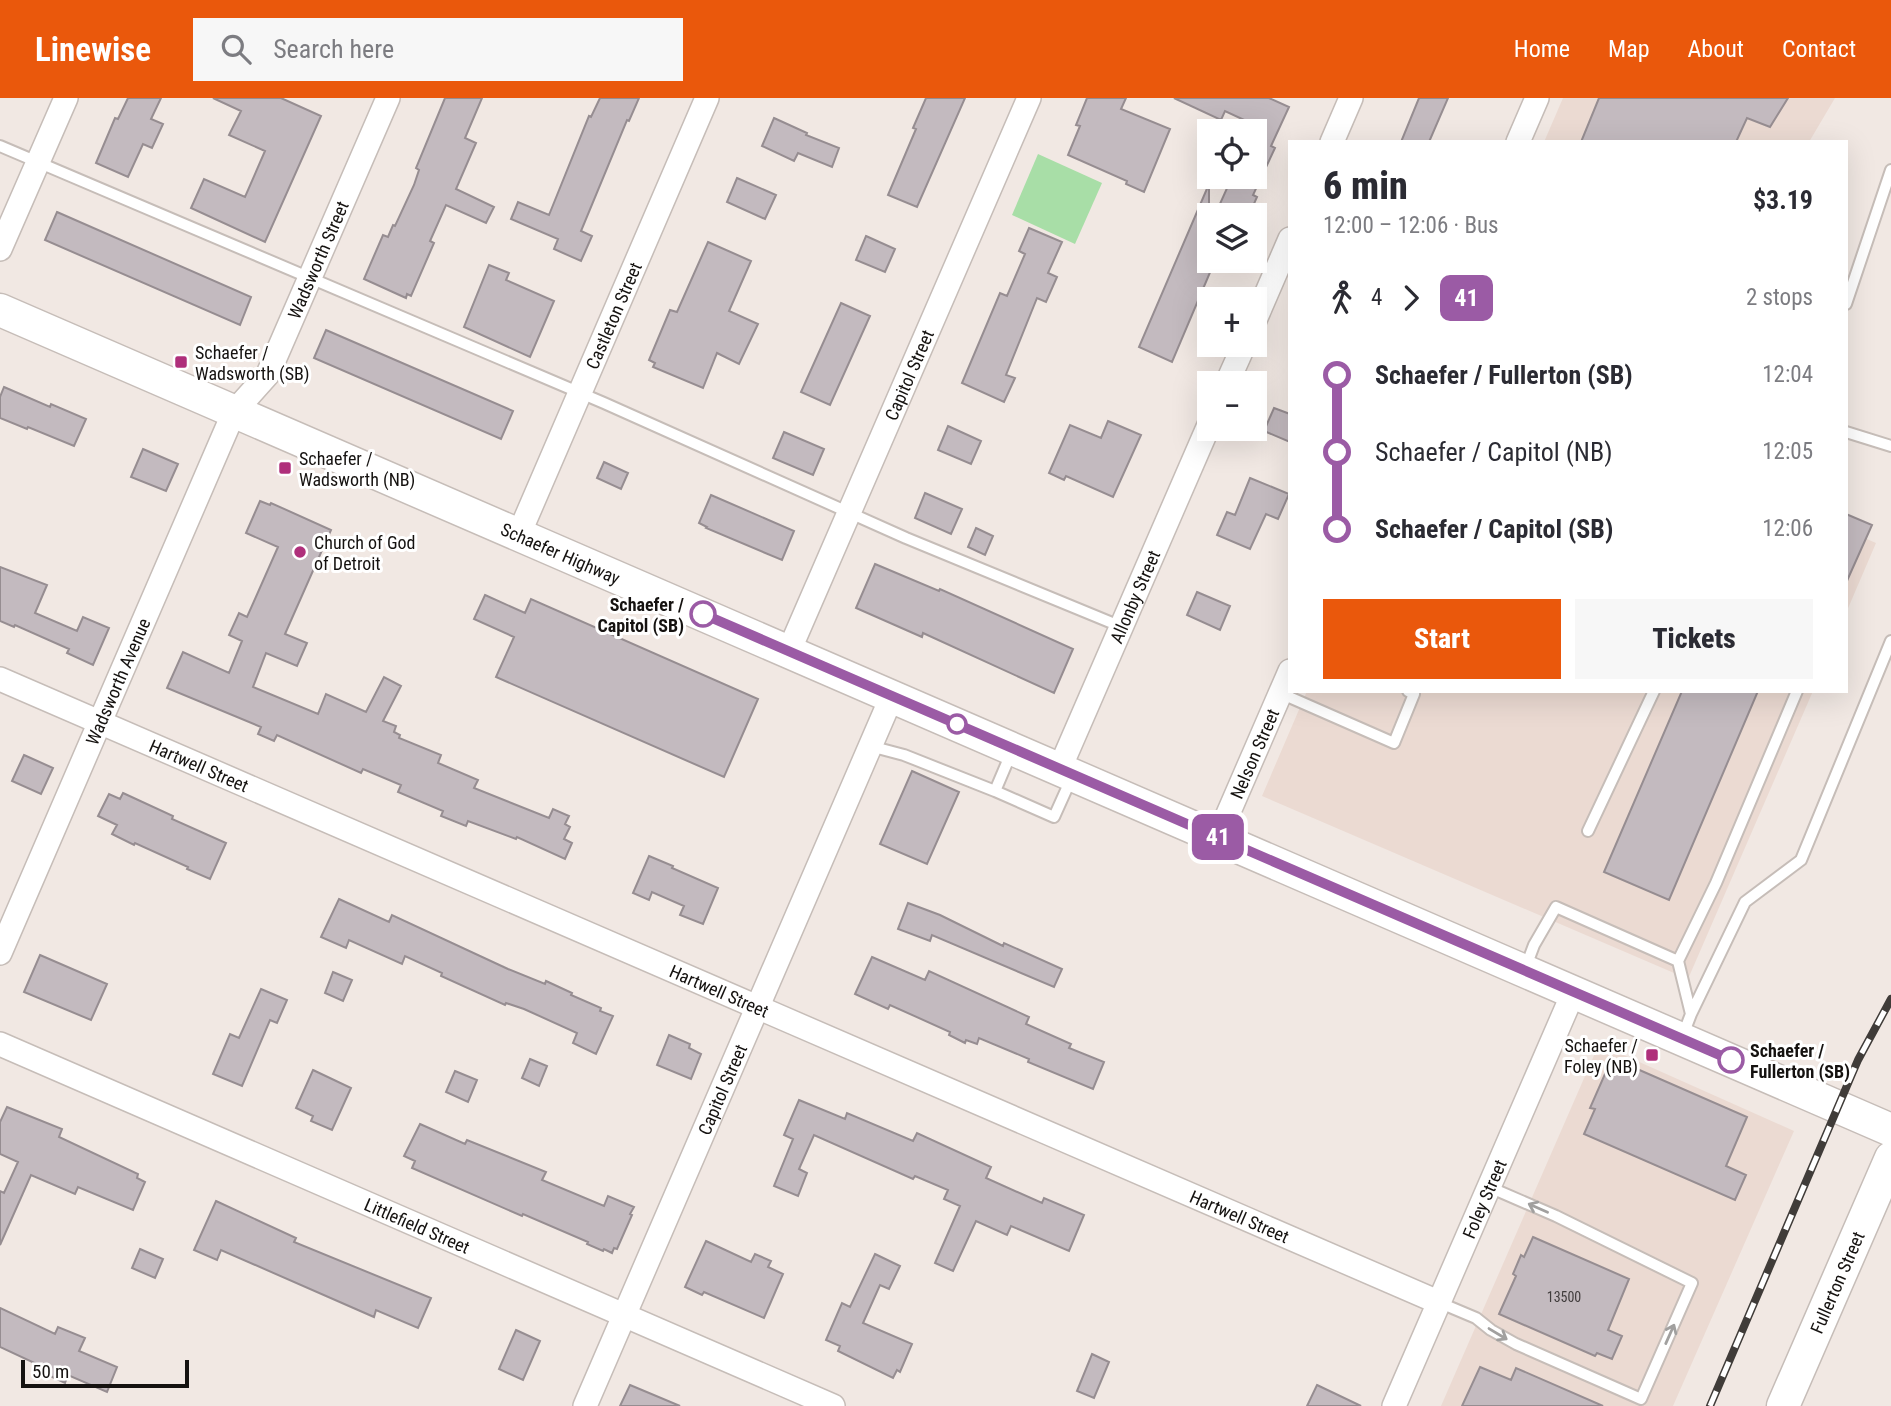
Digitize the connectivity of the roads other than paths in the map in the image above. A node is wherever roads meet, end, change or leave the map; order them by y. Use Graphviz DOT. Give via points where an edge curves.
graph roads {
  1 [pos="65,98"];
  2 [pos="388,98"];
  3 [pos="707,98"];
  4 [pos="1029,98"];
  5 [pos="1351,98"];
  6 [pos="1537,98"];
  7 [pos="1333,140"];
  8 [pos="1519,140"];
  9 [pos="0,146"];
  10 [pos="37,163"];
  11 [pos="1891,170"];
  12 [pos="1288,244"];
  13 [pos="0,249"];
  14 [pos="310,277"];
  15 [pos="1267,292"];
  16 [pos="1848,298"];
  17 [pos="0,310"];
  18 [pos="579,394"];
  19 [pos="234,412"];
  20 [pos="1848,433"];
  21 [pos="1202,441"];
  22 [pos="1891,446"];
  23 [pos="849,512"];
  24 [pos="519,534"];
  25 [pos="1122,627"];
  26 [pos="1891,641"];
  27 [pos="789,651"];
  28 [pos="1288,675"];
  29 [pos="0,679"];
  30 [pos="1280,693"];
  31 [pos="1412,693"];
  32 [pos="1653,693"];
  33 [pos="1796,693"];
  34 [pos="892,696"];
  35 [pos="100,722"];
  36 [pos="870,746"];
  37 [pos="1013,748"];
  38 [pos="1067,771"];
  39 [pos="995,791"];
  40 [pos="1588,831"];
  41 [pos="1218,837"];
  42 [pos="0,953"];
  43 [pos="1678,961"];
  44 [pos="1525,969"];
  45 [pos="1574,991"];
  46 [pos="757,1008"];
  47 [pos="1686,1026"];
  48 [pos="0,1044"];
  49 [pos="1891,1129"];
  50 [pos="1891,1158"];
  51 [pos="1489,1187"];
  52 [pos="1438,1303"];
  53 [pos="624,1315"];
  54 [pos="584,1406"];
  55 [pos="833,1406"];
  56 [pos="1394,1406"];
  57 [pos="1783,1406"];
  1 -- 10 [label="street"];
  2 -- 14 [label="street, Wadsworth Street"];
  3 -- 18 [label="street, Castleton Street"];
  4 -- 23 [label="street, Capitol Street"];
  5 -- 7 [label="street"];
  6 -- 8 [label="street"];
  9 -- 10 [label="lane"];
  10 -- 13 [label="street"];
  10 -- 14 [label="lane"];
  11 -- 16 [label="lane"];
  12 -- 15 [label="street"];
  14 -- 18 [label="lane"];
  14 -- 19 [label="street, Wadsworth Street" via="268,374"];
  17 -- 19 [label="street, Schaefer Highway"];
  18 -- 23 [label="lane"];
  18 -- 24 [label="street, Castleton Street"];
  19 -- 24 [label="street, Schaefer Highway"];
  19 -- 35 [label="street, Wadsworth Avenue"];
  20 -- 22 [label="lane"];
  21 -- 25 [label="street, Allonby Street"];
  23 -- 25 [label="lane"];
  23 -- 27 [label="street, Capitol Street"];
  24 -- 27 [label="street, Schaefer Highway"];
  25 -- 38 [label="street, Allonby Street"];
  26 -- 47 [label="lane" via="1801,860 1745,902"];
  27 -- 34 [label="street, Schaefer Highway"];
  28 -- 30 [label="street, Nelson Street"];
  29 -- 35 [label="street, Hartwell Street"];
  30 -- 31 [label="lane" via="1394,743"];
  30 -- 41 [label="street, Nelson Street"];
  32 -- 40 [label="lane"];
  33 -- 43 [label="lane"];
  34 -- 36 [label="street, Capitol Street"];
  34 -- 37 [label="street, Schaefer Highway"];
  35 -- 42 [label="street, Wadsworth Avenue"];
  35 -- 46 [label="street, Hartwell Street"];
  36 -- 39 [label="lane"];
  36 -- 46 [label="street, Capitol Street"];
  37 -- 38 [label="street, Schaefer Highway"];
  37 -- 39 [label="lane"];
  38 -- 39 [label="lane" via="1054,817"];
  38 -- 41 [label="street, Schaefer Highway"];
  41 -- 44 [label="street, Schaefer Highway"];
  43 -- 44 [label="lane" via="1556,906"];
  43 -- 47 [label="lane"];
  44 -- 45 [label="street, Schaefer Highway"];
  45 -- 47 [label="street, Schaefer Highway"];
  45 -- 51 [label="street, Foley Street"];
  46 -- 52 [label="street, Hartwell Street"];
  46 -- 53 [label="street, Capitol Street"];
  47 -- 49 [label="street, Schaefer Highway"];
  48 -- 53 [label="street, Littlefield Street"];
  50 -- 57 [label="street, Fullerton Street"];
  51 -- 52 [label="street, Foley Street"];
  52 -- 51 [label="lane, one-way" via="1476,1318 1516,1344 1641,1399 1692,1283"];
  52 -- 56 [label="street, Foley Street"];
  53 -- 54 [label="street, Capitol Street"];
  53 -- 55 [label="street, Littlefield Street"];
}
